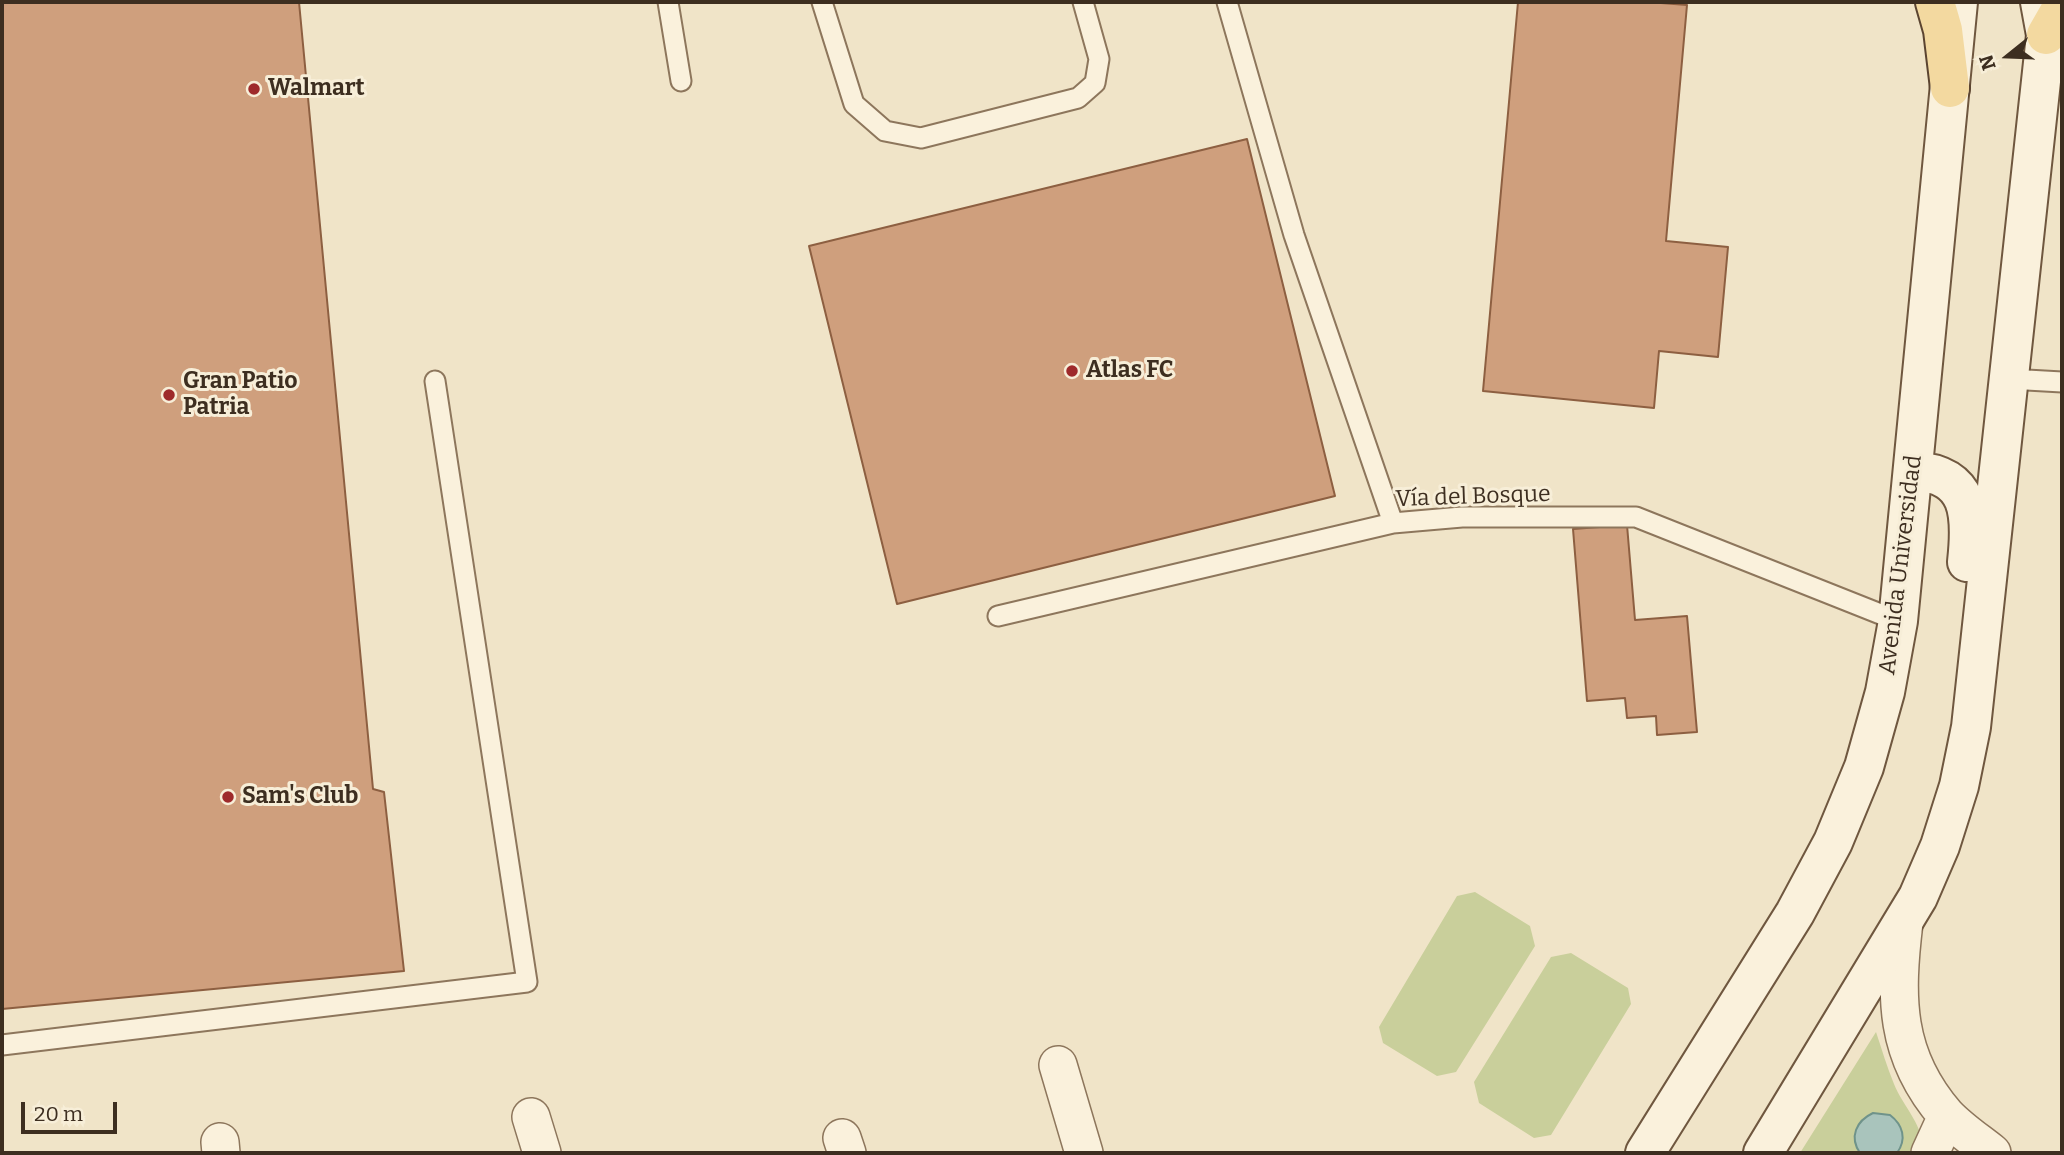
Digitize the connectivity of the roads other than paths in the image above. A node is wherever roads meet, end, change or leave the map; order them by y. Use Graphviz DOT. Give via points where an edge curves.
graph roads {
  1 [pos="668,2"];
  2 [pos="822,2"];
  3 [pos="1083,2"];
  4 [pos="1227,2"];
  5 [pos="1935,2"];
  6 [pos="1958,2"];
  7 [pos="2050,15"];
  8 [pos="681,81"];
  9 [pos="1950,88"];
  10 [pos="2009,379"];
  11 [pos="435,381"];
  12 [pos="2062,382"];
  13 [pos="1913,471"];
  14 [pos="1393,523"];
  15 [pos="998,615"];
  16 [pos="1898,621"];
  17 [pos="1971,727"];
  18 [pos="1904,922"];
  19 [pos="2,1045"];
  20 [pos="1058,1065"];
  21 [pos="531,1116"];
  22 [pos="1947,1116"];
  23 [pos="542,1153"];
  24 [pos="1084,1153"];
  25 [pos="1645,1153"];
  26 [pos="1763,1153"];
  27 [pos="1930,1153"];
  28 [pos="1992,1153"];
  1 -- 8 [label="lane"];
  2 -- 3 [label="lane" via="854,104 885,131 921,138 1078,98 1095,83 1099,58"];
  4 -- 14 [label="lane" via="1294,235"];
  5 -- 9 [label="main road"];
  6 -- 9 [label="main road, Avenida Universidad"];
  7 -- 10 [label="main road"];
  9 -- 13 [label="main road, Avenida Universidad"];
  10 -- 12 [label="lane"];
  10 -- 17 [label="main road"];
  11 -- 19 [label="lane" via="527,982"];
  13 -- 16 [label="main road, Avenida Universidad"];
  13 -- 17 [label="main road" via="1939,476 1950,484 1960,493 1970,515 1959,655"];
  14 -- 15 [label="lane, Vía del Bosque"];
  14 -- 16 [label="lane, Vía del Bosque" via="1462,517 1636,517"];
  16 -- 25 [label="main road, Avenida Universidad" via="1864,767 1833,842"];
  17 -- 18 [label="main road" via="1940,846"];
  18 -- 22 [label="street" via="1898,972 1900,1024 1917,1073"];
  18 -- 26 [label="main road"];
  20 -- 24 [label="street"];
  21 -- 23 [label="street"];
  22 -- 27 [label="street"];
  22 -- 28 [label="street"];
}
